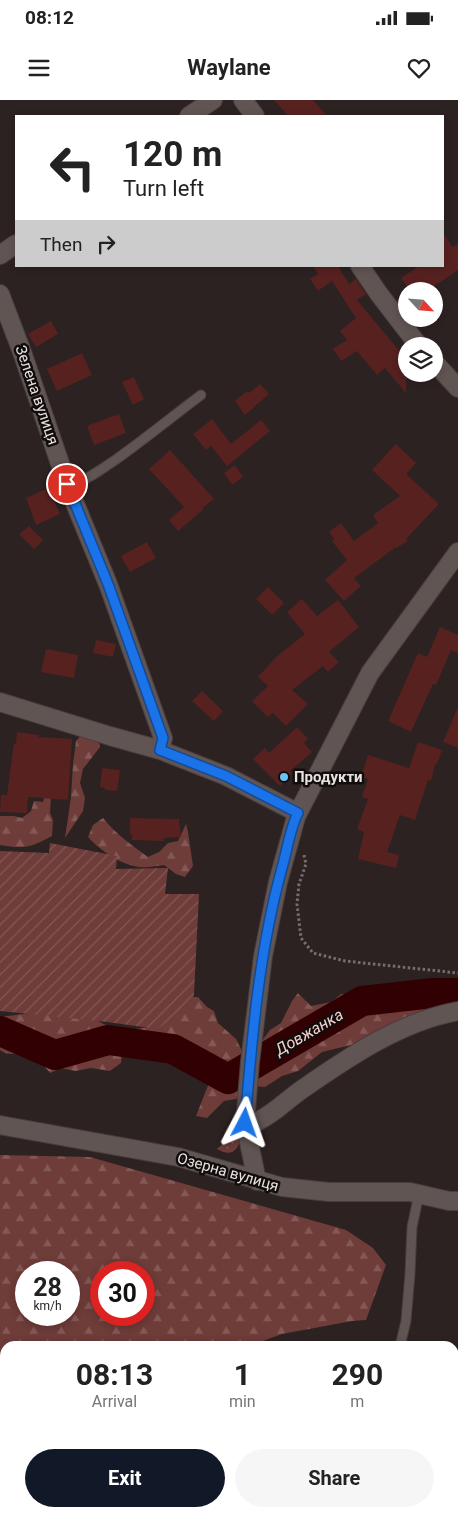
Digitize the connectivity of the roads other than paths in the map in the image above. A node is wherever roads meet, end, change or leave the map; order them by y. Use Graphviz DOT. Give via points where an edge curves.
graph roads {
  1 [pos="213,100"];
  2 [pos="243,100"];
  3 [pos="191,115"];
  4 [pos="253,115"];
  5 [pos="15,245"];
  6 [pos="0,255"];
  7 [pos="361,267"];
  8 [pos="0,294"];
  9 [pos="412,337"];
  10 [pos="443,372"];
  11 [pos="458,388"];
  12 [pos="200,395"];
  13 [pos="68,487"];
  14 [pos="458,552"];
  15 [pos="0,702"];
  16 [pos="160,750"];
  17 [pos="298,813"];
  18 [pos="458,1011"];
  19 [pos="0,1125"];
  20 [pos="246,1126"];
  21 [pos="257,1180"];
  22 [pos="419,1194"];
  23 [pos="458,1200"];
  24 [pos="401,1341"];
  1 -- 3 [label="street"];
  2 -- 4 [label="street"];
  5 -- 6 [label="street"];
  7 -- 9 [label="street"];
  8 -- 13 [label="street, Зелена вулиця"];
  10 -- 11 [label="street"];
  12 -- 13 [label="lane" via="131,449 84,481"];
  13 -- 16 [label="street, Зелена вулиця" via="108,584 163,738"];
  14 -- 17 [label="street" via="370,673"];
  15 -- 16 [label="street"];
  16 -- 17 [label="street" via="226,776"];
  17 -- 20 [label="street" via="278,882 263,956 249,1069"];
  18 -- 20 [label="street" via="437,1015 388,1036 311,1083 260,1121"];
  19 -- 21 [label="street, Озерна вулиця" via="178,1157"];
  20 -- 21 [label="street"];
  21 -- 22 [label="street, Озерна вулиця" via="282,1187 329,1192"];
  22 -- 23 [label="street, Озерна вулиця"];
  22 -- 24 [label="lane" via="412,1227 406,1321"];
}
